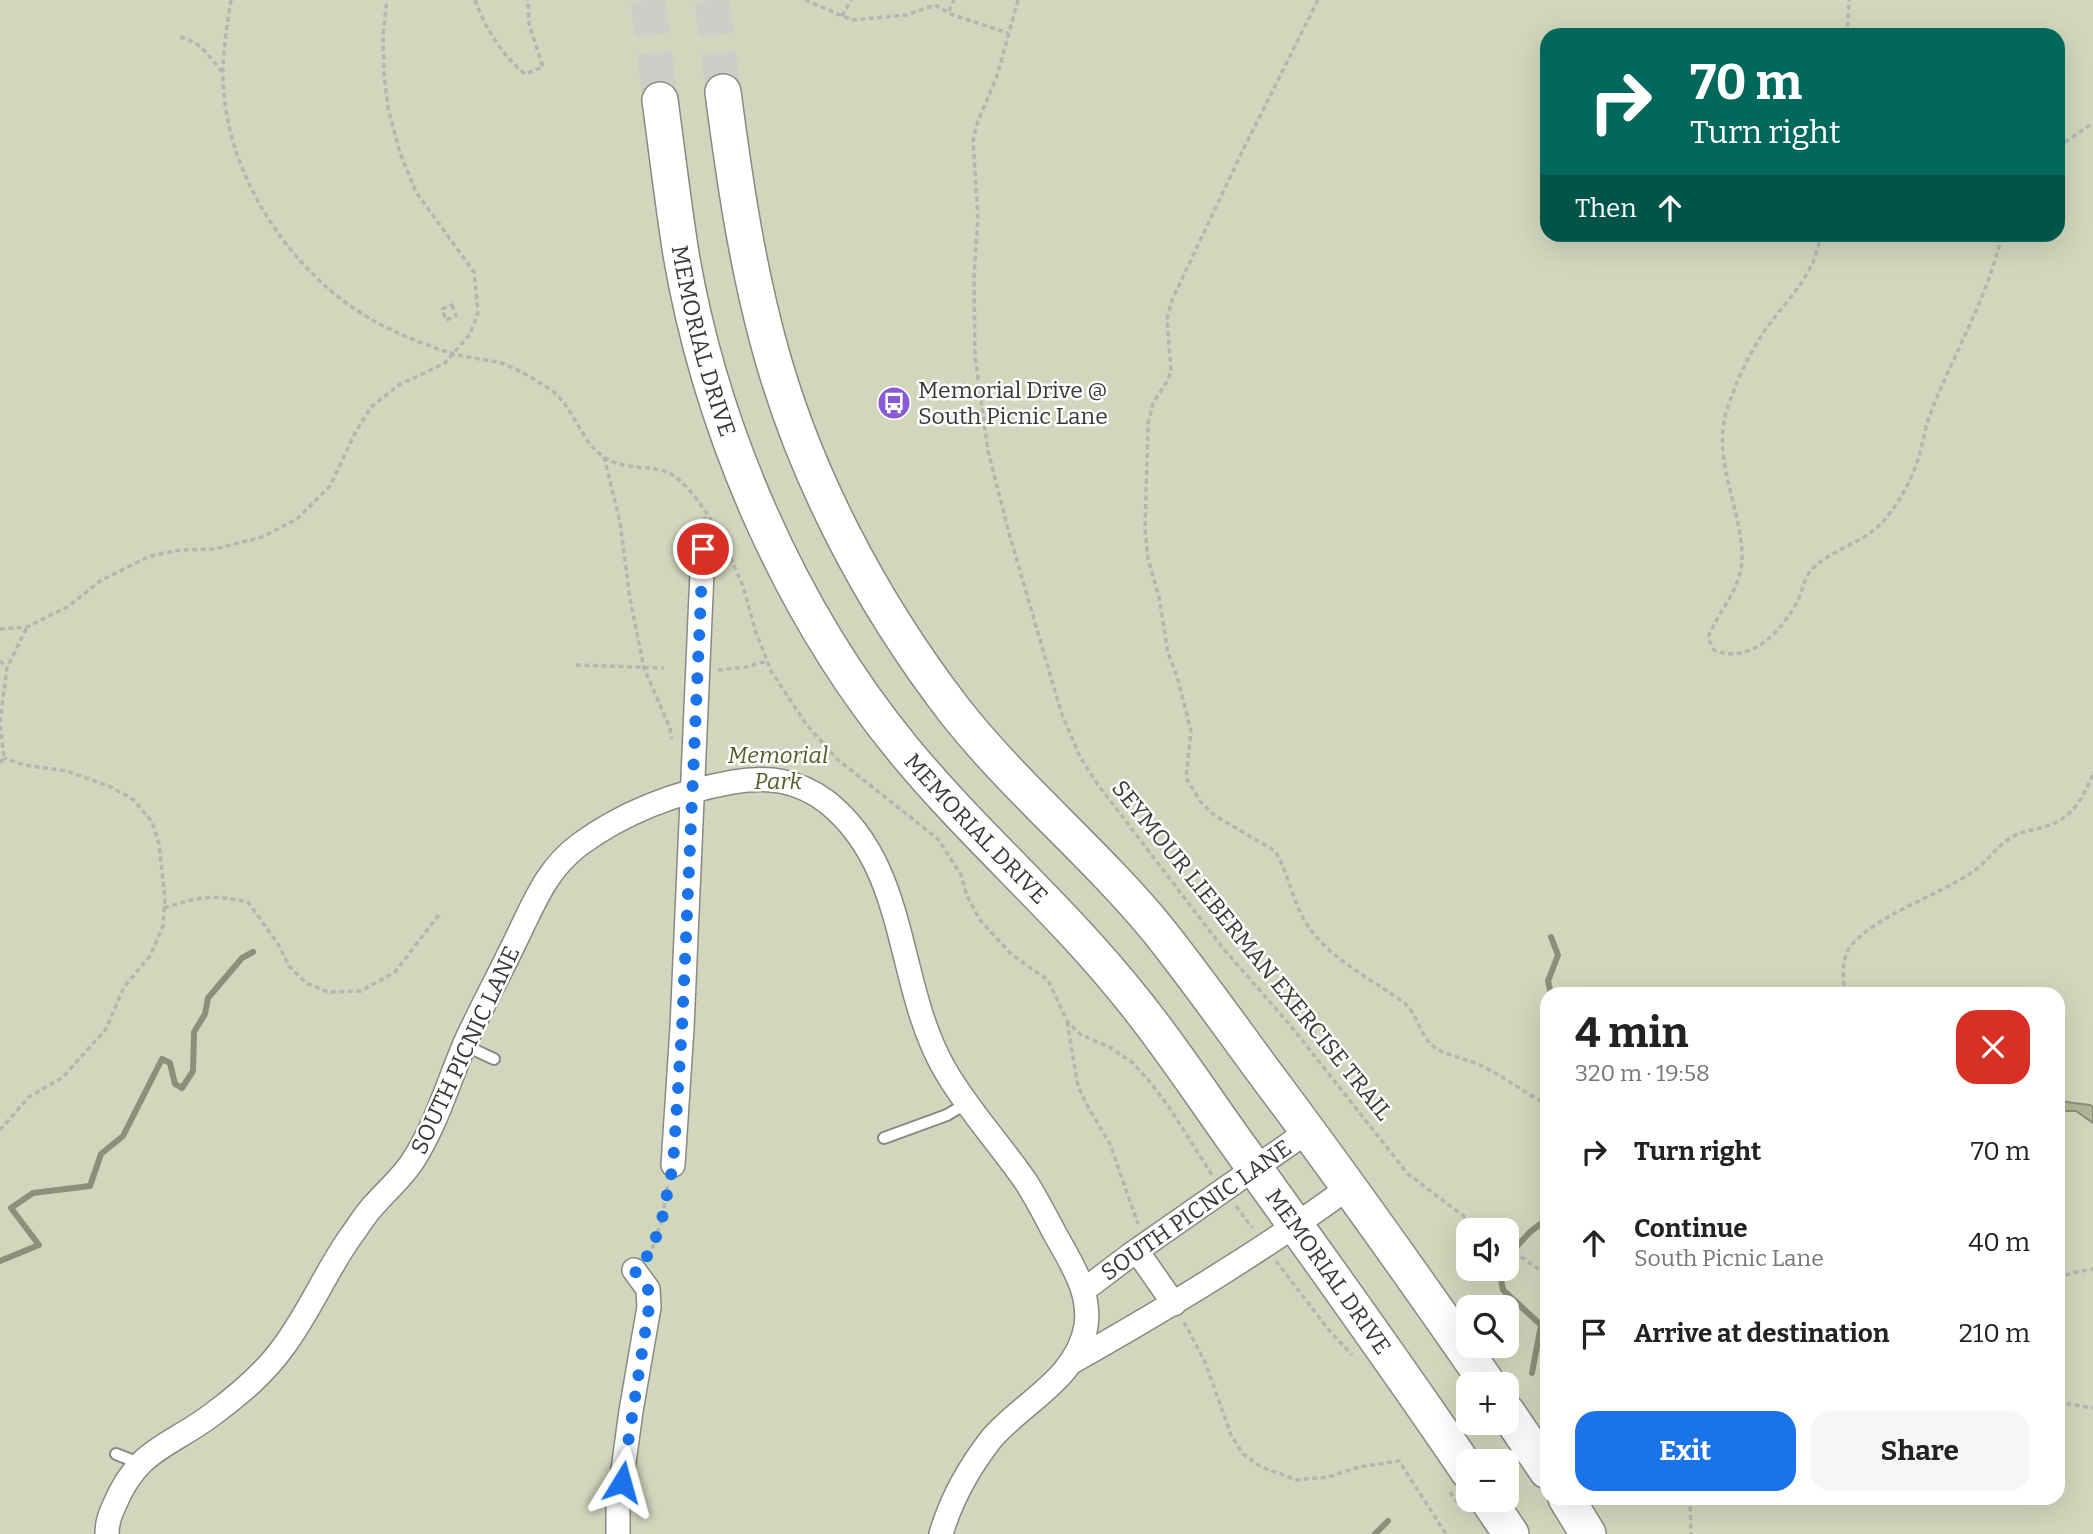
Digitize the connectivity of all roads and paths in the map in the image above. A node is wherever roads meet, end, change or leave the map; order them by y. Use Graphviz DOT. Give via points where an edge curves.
graph roads {
  1 [pos="387,0"];
  2 [pos="475,0"];
  3 [pos="528,0"];
  4 [pos="805,0"];
  5 [pos="826,0"];
  6 [pos="851,0"];
  7 [pos="954,0"];
  8 [pos="1018,0"];
  9 [pos="1318,0"];
  10 [pos="1849,0"];
  11 [pos="934,3"];
  12 [pos="824,7"];
  13 [pos="948,11"];
  14 [pos="842,16"];
  15 [pos="1847,28"];
  16 [pos="1008,33"];
  17 [pos="180,37"];
  18 [pos="223,74"];
  19 [pos="723,92"];
  20 [pos="660,100"];
  21 [pos="2093,123"];
  22 [pos="2065,142"];
  23 [pos="1819,242"];
  24 [pos="1999,242"];
  25 [pos="452,305"];
  26 [pos="604,457"];
  27 [pos="703,549"];
  28 [pos="27,627"];
  29 [pos="0,629"];
  30 [pos="0,661"];
  31 [pos="767,661"];
  32 [pos="576,666"];
  33 [pos="7,668"];
  34 [pos="643,668"];
  35 [pos="664,668"];
  36 [pos="714,670"];
  37 [pos="4,758"];
  38 [pos="0,763"];
  39 [pos="2093,774"];
  40 [pos="693,784"];
  41 [pos="164,908"];
  42 [pos="441,912"];
  43 [pos="1844,987"];
  44 [pos="1067,1021"];
  45 [pos="464,1045"];
  46 [pos="494,1059"];
  47 [pos="1540,1101"];
  48 [pos="967,1103"];
  49 [pos="0,1129"];
  50 [pos="1308,1132"];
  51 [pos="884,1138"];
  52 [pos="673,1165"];
  53 [pos="1255,1169"];
  54 [pos="1349,1187"];
  55 [pos="1237,1207"];
  56 [pos="1464,1218"];
  57 [pos="1296,1226"];
  58 [pos="1258,1235"];
  59 [pos="1137,1251"];
  60 [pos="1519,1255"];
  61 [pos="2093,1269"];
  62 [pos="634,1270"];
  63 [pos="1540,1270"];
  64 [pos="2065,1276"];
  65 [pos="1084,1290"];
  66 [pos="1174,1304"];
  67 [pos="1072,1362"];
  68 [pos="1480,1372"];
  69 [pos="2065,1403"];
  70 [pos="2093,1408"];
  71 [pos="1519,1430"];
  72 [pos="1456,1453"];
  73 [pos="116,1454"];
  74 [pos="1540,1461"];
  75 [pos="139,1463"];
  76 [pos="1570,1505"];
  77 [pos="1690,1505"];
  78 [pos="1496,1512"];
  79 [pos="107,1534"];
  80 [pos="618,1534"];
  81 [pos="941,1534"];
  82 [pos="1446,1534"];
  83 [pos="1511,1534"];
  84 [pos="1588,1534"];
  85 [pos="1692,1534"];
  1 -- 28 [label="path" via="383,34 388,108 416,191 474,272 478,313 470,334 445,363 399,385 371,407 330,486 297,519 262,537 215,549 149,556 100,580 69,606"];
  2 -- 3 [label="path" via="494,37 525,74 543,67 528,24"];
  4 -- 12 [label="path"];
  5 -- 12 [label="path"];
  6 -- 14 [label="path"];
  7 -- 13 [label="path"];
  8 -- 16 [label="path, SEYMOUR LIEBERMAN EXERCISE TRAIL"];
  9 -- 47 [label="path" via="1172,300 1167,319 1171,370 1153,403 1148,425 1146,539 1168,653 1191,731 1186,778 1214,815 1275,851 1311,931 1347,964 1402,1002 1426,1039 1437,1049 1482,1065"];
  10 -- 15 [label="path"];
  11 -- 13 [label="path"];
  11 -- 14 [label="path" via="906,15 852,20"];
  12 -- 14 [label="path"];
  13 -- 16 [label="path"];
  16 -- 56 [label="path, SEYMOUR LIEBERMAN EXERCISE TRAIL" via="973,141 978,218 975,356 988,451 1061,712 1080,757 1099,786 1222,947 1408,1174"];
  17 -- 18 [label="path" via="201,46"];
  19 -- 50 [label="main road" via="743,231 769,345 816,475 879,598 954,710 1153,925"];
  20 -- 53 [label="main road, MEMORIAL DRIVE" via="681,255 714,388 735,454 791,577 825,636 902,748 1133,1000"];
  21 -- 22 [label="path"];
  23 -- 24 [label="path" via="1805,279 1750,356 1721,429 1742,563 1708,638 1714,650 1726,655 1740,655 1761,645 1781,625 1818,564 1867,536 1900,498"];
  25 -- 25 [label="path" via="442,309 446,320 456,316"];
  26 -- 34 [label="path" via="620,522"];
  27 -- 40 [label="street"];
  28 -- 29 [label="path"];
  28 -- 33 [label="path"];
  30 -- 33 [label="path"];
  31 -- 36 [label="path"];
  32 -- 34 [label="path"];
  33 -- 37 [label="path" via="0,721"];
  34 -- 35 [label="path"];
  34 -- 40 [label="path" via="670,728 676,758"];
  37 -- 38 [label="path"];
  37 -- 41 [label="path" via="67,771 134,800 152,822 159,844"];
  39 -- 43 [label="path" via="2083,799 2070,814 2008,839 1974,871 1898,912 1858,940 1849,949"];
  40 -- 45 [label="street, SOUTH PICNIC LANE" via="628,815 559,861 539,890"];
  40 -- 48 [label="street, SOUTH PICNIC LANE" via="755,779 790,782 820,797 855,828 882,876 926,1032"];
  40 -- 52 [label="street"];
  41 -- 42 [label="path" via="198,898 248,902 289,966 306,984 328,992 361,991 395,972"];
  41 -- 49 [label="path" via="163,926 150,956 124,987 106,1029 63,1077 29,1097"];
  44 -- 59 [label="path" via="1079,1086 1110,1144 1138,1223"];
  45 -- 46 [label="lane"];
  45 -- 75 [label="street, SOUTH PICNIC LANE" via="413,1161 372,1206 338,1254 282,1349 257,1378 210,1417"];
  48 -- 51 [label="lane"];
  48 -- 65 [label="street, SOUTH PICNIC LANE" via="1026,1183"];
  50 -- 53 [label="street, SOUTH PICNIC LANE"];
  50 -- 54 [label="main road"];
  52 -- 62 [label="path" via="651,1252"];
  53 -- 57 [label="main road, MEMORIAL DRIVE"];
  53 -- 59 [label="street, SOUTH PICNIC LANE"];
  54 -- 57 [label="street, SOUTH PICNIC LANE"];
  54 -- 68 [label="main road"];
  55 -- 58 [label="path"];
  57 -- 66 [label="street, SOUTH PICNIC LANE"];
  57 -- 72 [label="main road, MEMORIAL DRIVE"];
  59 -- 65 [label="street, SOUTH PICNIC LANE"];
  59 -- 66 [label="street"];
  60 -- 63 [label="path"];
  61 -- 64 [label="path"];
  62 -- 80 [label="street" via="648,1289 649,1307"];
  65 -- 67 [label="street, SOUTH PICNIC LANE" via="1086,1327"];
  66 -- 67 [label="street, SOUTH PICNIC LANE"];
  66 -- 82 [label="path" via="1205,1362 1231,1435 1243,1454 1261,1468 1297,1480 1328,1478 1399,1461"];
  67 -- 81 [label="street, SOUTH PICNIC LANE" via="995,1435 952,1503"];
  69 -- 70 [label="path"];
  71 -- 74 [label="main road"];
  73 -- 75 [label="lane"];
  75 -- 79 [label="street, SOUTH PICNIC LANE" via="123,1483"];
  76 -- 84 [label="main road"];
  77 -- 85 [label="path"];
  78 -- 83 [label="main road"];
}
